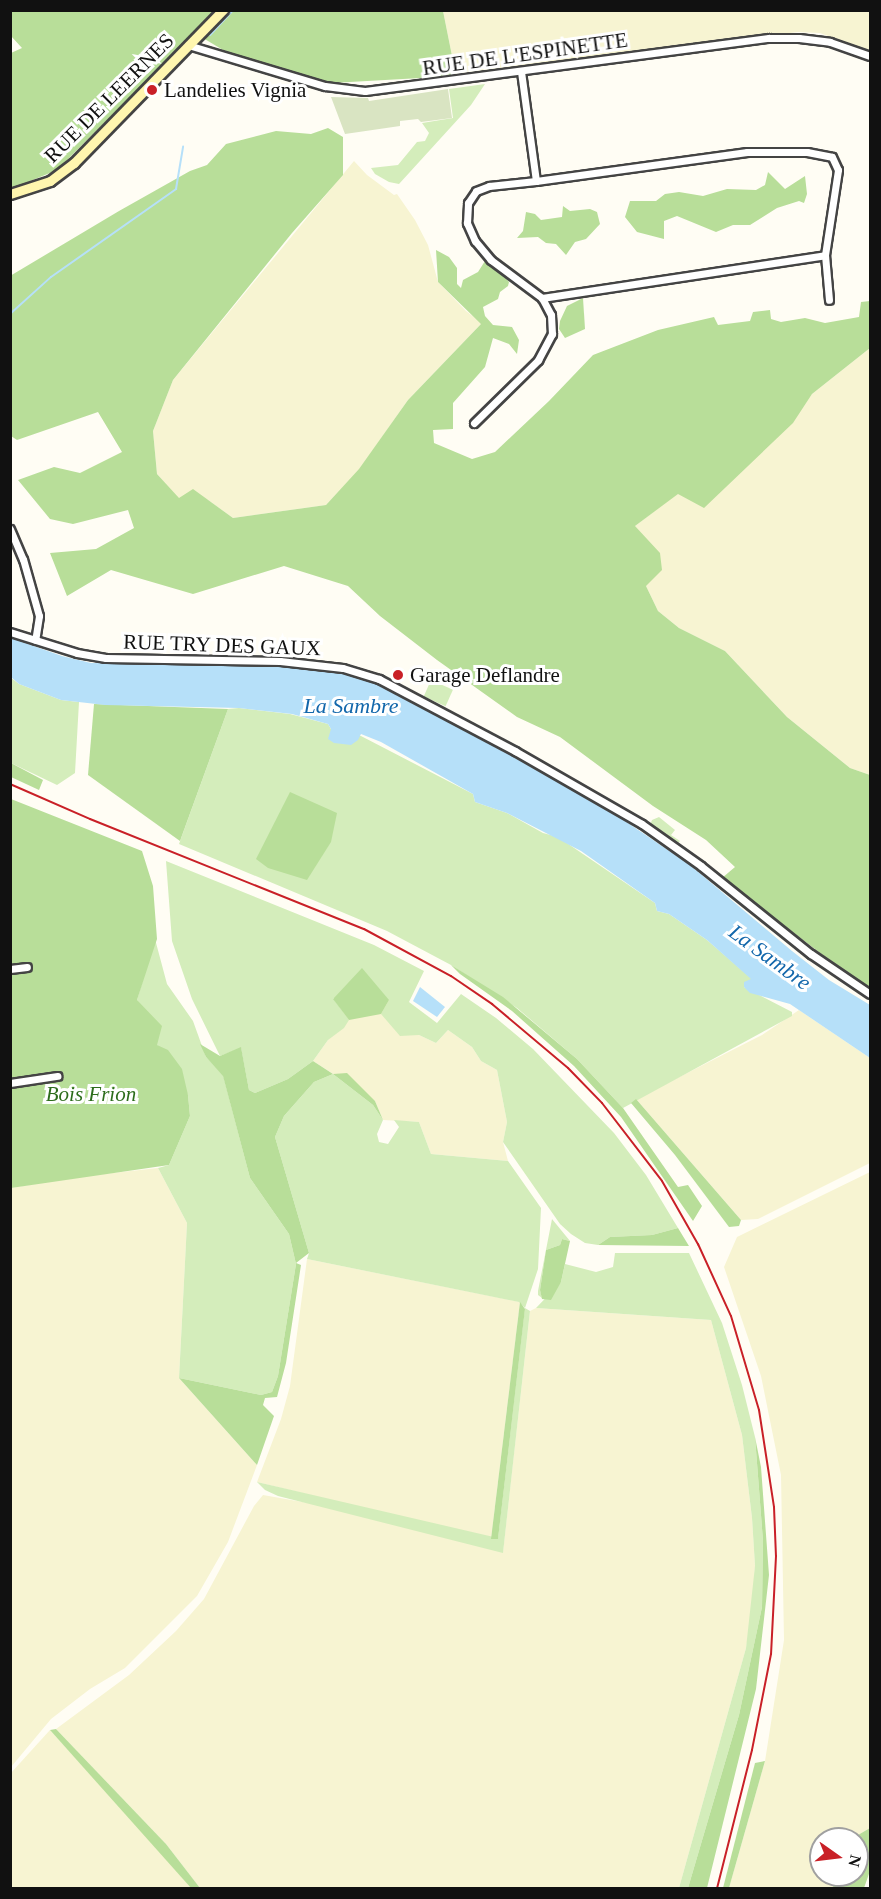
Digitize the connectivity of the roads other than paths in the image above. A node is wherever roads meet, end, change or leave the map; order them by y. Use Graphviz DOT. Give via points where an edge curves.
graph roads {
  1 [pos="223,10"];
  2 [pos="188,45"];
  3 [pos="870,56"];
  4 [pos="521,71"];
  5 [pos="536,181"];
  6 [pos="10,194"];
  7 [pos="825,255"];
  8 [pos="542,298"];
  9 [pos="829,300"];
  10 [pos="474,423"];
  11 [pos="10,529"];
  12 [pos="10,632"];
  13 [pos="35,640"];
  14 [pos="27,967"];
  15 [pos="10,969"];
  16 [pos="870,994"];
  17 [pos="57,1076"];
  18 [pos="10,1083"];
  1 -- 2 [label="street, RUE DE LEERNES"];
  2 -- 4 [label="street, RUE DE L'ESPINETTE" via="290,77 349,90 387,89"];
  2 -- 6 [label="street, RUE DE LEERNES" via="61,174"];
  3 -- 4 [label="street, RUE DE L'ESPINETTE" via="813,39 769,38"];
  4 -- 5 [label="street"];
  5 -- 7 [label="street" via="747,152 817,153 832,157 838,170"];
  5 -- 8 [label="street" via="476,191 468,202 467,223 491,260"];
  7 -- 8 [label="street"];
  7 -- 9 [label="street"];
  8 -- 10 [label="street" via="550,315 552,334 545,351"];
  11 -- 13 [label="street" via="39,616"];
  12 -- 13 [label="street, RUE TRY DES GAUX"];
  13 -- 16 [label="street, RUE TRY DES GAUX" via="106,658 322,664 395,686 642,824 810,954"];
  14 -- 15 [label="street"];
  17 -- 18 [label="street"];
}
